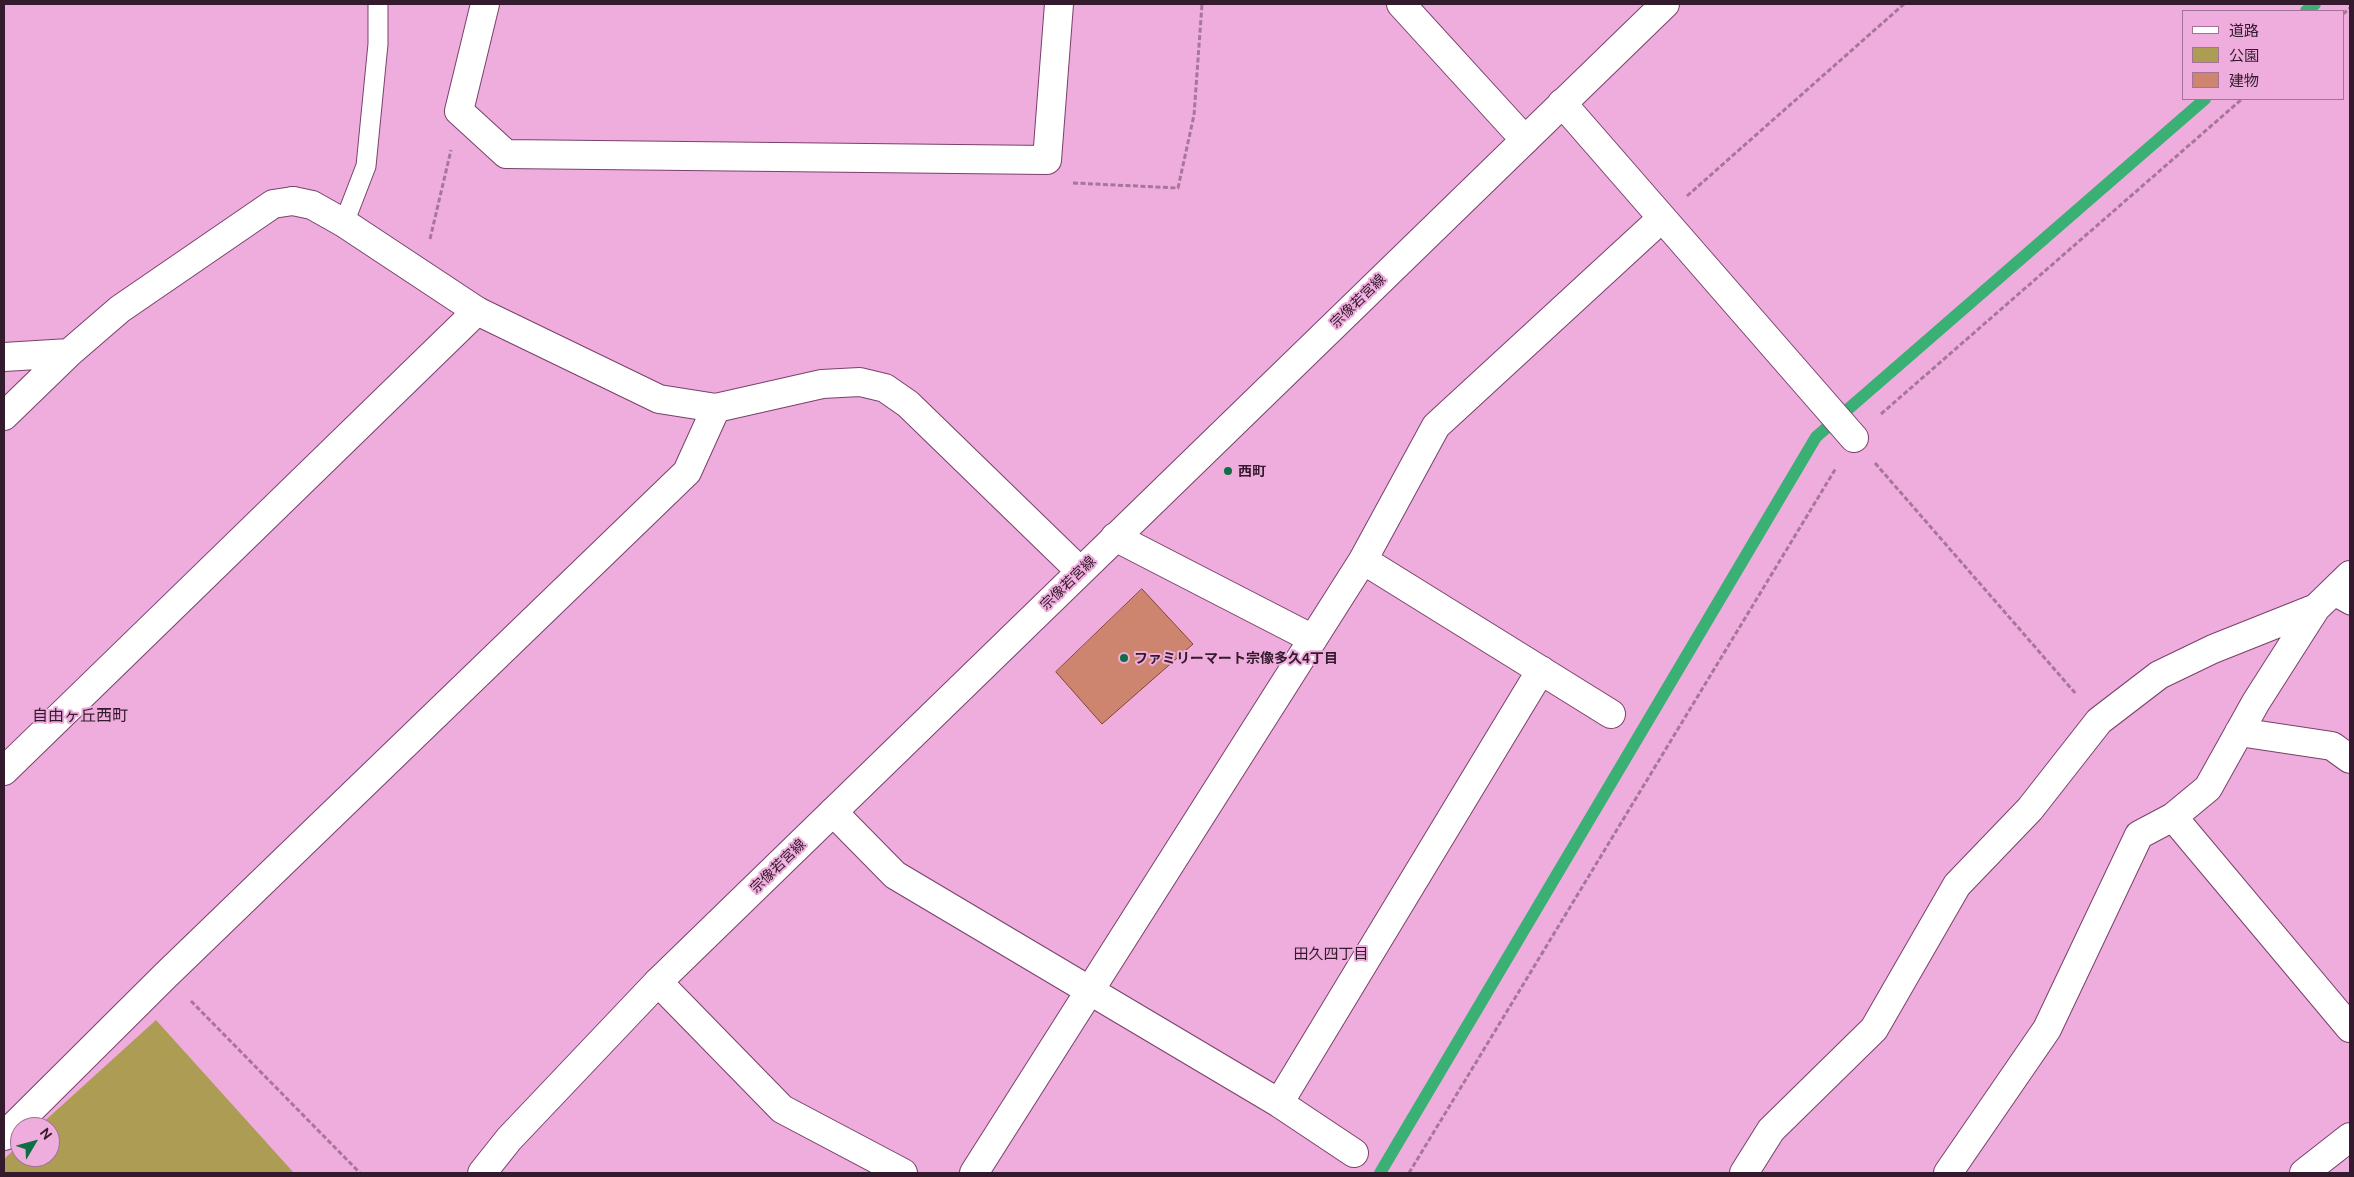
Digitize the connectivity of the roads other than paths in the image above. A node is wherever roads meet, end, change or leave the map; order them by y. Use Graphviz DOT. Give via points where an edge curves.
graph roads {
  1 [pos="378,4"];
  2 [pos="485,4"];
  3 [pos="1059,4"];
  4 [pos="1401,4"];
  5 [pos="1664,4"];
  6 [pos="1562,103"];
  7 [pos="1525,140"];
  8 [pos="1662,218"];
  9 [pos="344,223"];
  10 [pos="477,311"];
  11 [pos="69,354"];
  12 [pos="4,357"];
  13 [pos="716,408"];
  14 [pos="4,416"];
  15 [pos="1854,438"];
  16 [pos="1115,537"];
  17 [pos="1362,560"];
  18 [pos="1080,571"];
  19 [pos="2350,576"];
  20 [pos="2332,602"];
  21 [pos="1313,640"];
  22 [pos="1541,670"];
  23 [pos="1611,714"];
  24 [pos="2239,732"];
  25 [pos="2350,759"];
  26 [pos="4,771"];
  27 [pos="833,812"];
  28 [pos="2173,816"];
  29 [pos="658,982"];
  30 [pos="1090,991"];
  31 [pos="2350,1028"];
  32 [pos="1279,1103"];
  33 [pos="4,1136"];
  34 [pos="2350,1137"];
  35 [pos="1354,1153"];
  36 [pos="482,1173"];
  37 [pos="903,1173"];
  38 [pos="974,1173"];
  39 [pos="1744,1173"];
  40 [pos="1948,1173"];
  41 [pos="2304,1173"];
  1 -- 9 [label="lane" via="378,44 366,166"];
  2 -- 3 [label="street" via="460,111 506,154 1047,160"];
  4 -- 7 [label="street"];
  5 -- 6 [label="street, 宗像若宮線"];
  6 -- 7 [label="street, 宗像若宮線"];
  6 -- 8 [label="street"];
  7 -- 16 [label="street, 宗像若宮線"];
  8 -- 15 [label="street"];
  8 -- 17 [label="street" via="1436,426"];
  9 -- 10 [label="street"];
  9 -- 11 [label="street" via="312,205 293,201 273,204 120,309"];
  10 -- 13 [label="street" via="659,399"];
  10 -- 26 [label="street"];
  11 -- 12 [label="street"];
  11 -- 14 [label="street"];
  13 -- 18 [label="street" via="822,384 860,382 885,388 908,404"];
  13 -- 33 [label="street" via="687,472 166,975"];
  16 -- 18 [label="street, 宗像若宮線"];
  16 -- 21 [label="street"];
  17 -- 21 [label="street"];
  17 -- 22 [label="street"];
  18 -- 27 [label="street, 宗像若宮線"];
  19 -- 20 [label="street"];
  20 -- 24 [label="street"];
  20 -- 39 [label="street" via="2213,649 2159,675 2099,721 2030,809 1957,885 1874,1029 1771,1130"];
  21 -- 30 [label="street"];
  22 -- 23 [label="street"];
  22 -- 32 [label="street"];
  24 -- 25 [label="street" via="2332,746"];
  24 -- 28 [label="street" via="2208,788"];
  27 -- 29 [label="street, 宗像若宮線"];
  27 -- 30 [label="street" via="895,874"];
  28 -- 31 [label="street"];
  28 -- 40 [label="street" via="2139,835 2047,1030"];
  29 -- 36 [label="street, 宗像若宮線" via="509,1139"];
  29 -- 37 [label="street" via="782,1109"];
  30 -- 32 [label="street"];
  30 -- 38 [label="street"];
  32 -- 35 [label="street"];
  34 -- 41 [label="street"];
}
